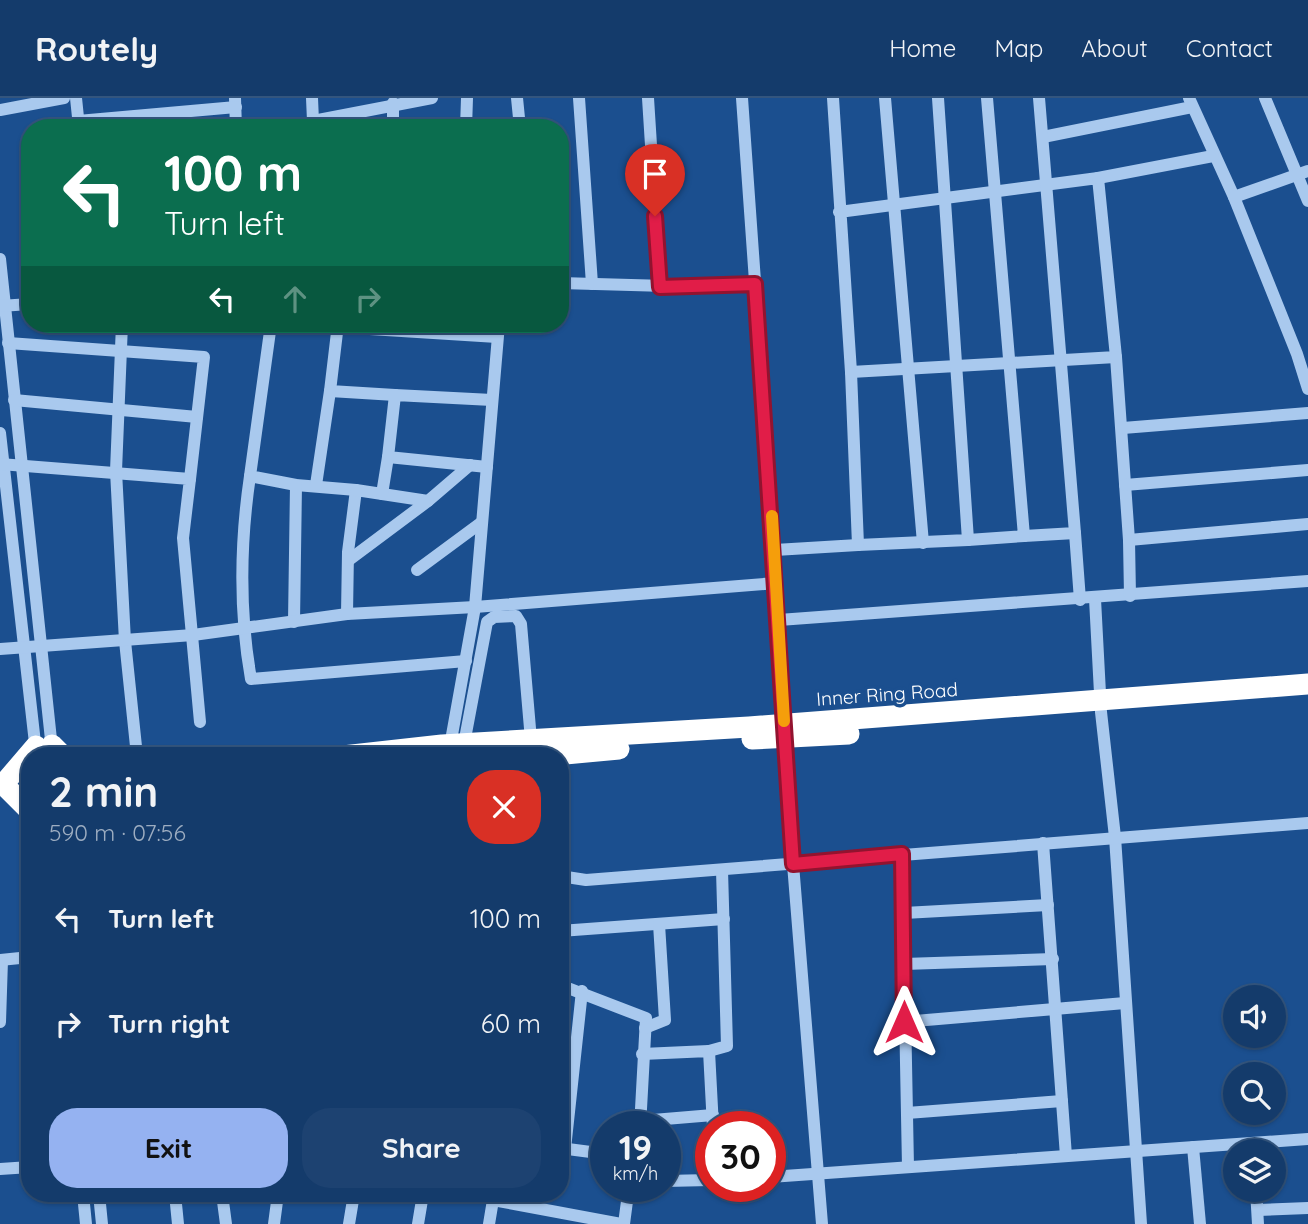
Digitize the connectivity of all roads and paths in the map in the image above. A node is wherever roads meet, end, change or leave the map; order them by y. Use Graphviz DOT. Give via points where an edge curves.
graph roads {
  1 [pos="64,98"];
  2 [pos="76,98"];
  3 [pos="312,98"];
  4 [pos="432,98"];
  5 [pos="467,98"];
  6 [pos="517,98"];
  7 [pos="579,98"];
  8 [pos="648,98"];
  9 [pos="742,98"];
  10 [pos="833,98"];
  11 [pos="885,98"];
  12 [pos="938,98"];
  13 [pos="988,98"];
  14 [pos="1039,98"];
  15 [pos="1265,98"];
  16 [pos="235,102"];
  17 [pos="393,103"];
  18 [pos="1191,103"];
  19 [pos="0,110"];
  20 [pos="78,119"];
  21 [pos="120,119"];
  22 [pos="313,119"];
  23 [pos="332,119"];
  24 [pos="393,119"];
  25 [pos="466,119"];
  26 [pos="519,119"];
  27 [pos="1043,136"];
  28 [pos="1213,156"];
  29 [pos="1303,173"];
  30 [pos="1098,178"];
  31 [pos="1048,183"];
  32 [pos="993,190"];
  33 [pos="1234,197"];
  34 [pos="944,198"];
  35 [pos="1308,201"];
  36 [pos="894,205"];
  37 [pos="839,212"];
  38 [pos="0,259"];
  39 [pos="569,283"];
  40 [pos="592,284"];
  41 [pos="755,284"];
  42 [pos="660,287"];
  43 [pos="21,304"];
  44 [pos="2,305"];
  45 [pos="122,333"];
  46 [pos="270,333"];
  47 [pos="337,333"];
  48 [pos="436,333"];
  49 [pos="498,333"];
  50 [pos="497,338"];
  51 [pos="8,343"];
  52 [pos="121,351"];
  53 [pos="1302,352"];
  54 [pos="1115,357"];
  55 [pos="1063,360"];
  56 [pos="1009,365"];
  57 [pos="957,367"];
  58 [pos="907,370"];
  59 [pos="850,372"];
  60 [pos="1308,389"];
  61 [pos="330,391"];
  62 [pos="395,395"];
  63 [pos="14,400"];
  64 [pos="492,400"];
  65 [pos="121,411"];
  66 [pos="1308,413"];
  67 [pos="197,417"];
  68 [pos="1123,428"];
  69 [pos="0,433"];
  70 [pos="388,457"];
  71 [pos="2,464"];
  72 [pos="21,465"];
  73 [pos="470,466"];
  74 [pos="487,467"];
  75 [pos="1308,470"];
  76 [pos="116,471"];
  77 [pos="250,476"];
  78 [pos="190,479"];
  79 [pos="296,485"];
  80 [pos="316,485"];
  81 [pos="1125,485"];
  82 [pos="356,490"];
  83 [pos="382,494"];
  84 [pos="428,501"];
  85 [pos="482,522"];
  86 [pos="1308,524"];
  87 [pos="1075,533"];
  88 [pos="1024,536"];
  89 [pos="968,540"];
  90 [pos="1129,540"];
  91 [pos="923,543"];
  92 [pos="858,545"];
  93 [pos="775,550"];
  94 [pos="349,560"];
  95 [pos="417,570"];
  96 [pos="1308,581"];
  97 [pos="776,583"];
  98 [pos="1130,596"];
  99 [pos="1095,599"];
  100 [pos="1080,600"];
  101 [pos="475,607"];
  102 [pos="347,614"];
  103 [pos="779,620"];
  104 [pos="294,622"];
  105 [pos="242,629"];
  106 [pos="193,635"];
  107 [pos="125,641"];
  108 [pos="33,645"];
  109 [pos="0,649"];
  110 [pos="466,660"];
  111 [pos="1308,684"];
  112 [pos="1308,698"];
  113 [pos="1101,705"];
  114 [pos="200,722"];
  115 [pos="784,732"];
  116 [pos="457,745"];
  117 [pos="47,747"];
  118 [pos="136,747"];
  119 [pos="436,747"];
  120 [pos="510,747"];
  121 [pos="537,747"];
  122 [pos="552,747"];
  123 [pos="21,772"];
  124 [pos="4,785"];
  125 [pos="21,802"];
  126 [pos="1308,823"];
  127 [pos="1115,837"];
  128 [pos="1043,843"];
  129 [pos="902,854"];
  130 [pos="793,864"];
  131 [pos="722,870"];
  132 [pos="569,877"];
  133 [pos="1048,905"];
  134 [pos="904,914"];
  135 [pos="724,919"];
  136 [pos="659,924"];
  137 [pos="569,930"];
  138 [pos="21,958"];
  139 [pos="1053,958"];
  140 [pos="1,960"];
  141 [pos="904,964"];
  142 [pos="569,987"];
  143 [pos="582,991"];
  144 [pos="1125,1003"];
  145 [pos="1056,1010"];
  146 [pos="0,1022"];
  147 [pos="904,1022"];
  148 [pos="645,1028"];
  149 [pos="709,1051"];
  150 [pos="642,1054"];
  151 [pos="569,1099"];
  152 [pos="1062,1101"];
  153 [pos="640,1111"];
  154 [pos="712,1111"];
  155 [pos="907,1113"];
  156 [pos="1308,1139"];
  157 [pos="1286,1142"];
  158 [pos="1193,1147"];
  159 [pos="1223,1147"];
  160 [pos="569,1150"];
  161 [pos="1135,1150"];
  162 [pos="590,1152"];
  163 [pos="1066,1156"];
  164 [pos="908,1167"];
  165 [pos="21,1168"];
  166 [pos="0,1169"];
  167 [pos="817,1174"];
  168 [pos="786,1176"];
  169 [pos="84,1202"];
  170 [pos="100,1202"];
  171 [pos="176,1202"];
  172 [pos="223,1202"];
  173 [pos="277,1202"];
  174 [pos="353,1202"];
  175 [pos="422,1202"];
  176 [pos="493,1202"];
  177 [pos="518,1202"];
  178 [pos="626,1202"];
  179 [pos="1257,1202"];
  180 [pos="1308,1208"];
  181 [pos="1258,1210"];
  182 [pos="86,1224"];
  183 [pos="102,1224"];
  184 [pos="178,1224"];
  185 [pos="226,1224"];
  186 [pos="274,1224"];
  187 [pos="349,1224"];
  188 [pos="418,1224"];
  189 [pos="489,1224"];
  190 [pos="622,1224"];
  191 [pos="821,1224"];
  192 [pos="1140,1224"];
  193 [pos="1200,1224"];
  194 [pos="1258,1224"];
  1 -- 19 [label="street"];
  2 -- 20 [label="street"];
  3 -- 22 [label="street"];
  4 -- 17 [label="street"];
  5 -- 25 [label="street"];
  6 -- 26 [label="street"];
  7 -- 40 [label="street"];
  8 -- 42 [label="street"];
  9 -- 41 [label="street"];
  10 -- 37 [label="street"];
  11 -- 36 [label="street"];
  12 -- 34 [label="street"];
  13 -- 32 [label="street"];
  14 -- 27 [label="street"];
  15 -- 29 [label="street"];
  16 -- 21 [label="street"];
  17 -- 23 [label="street"];
  17 -- 24 [label="street"];
  18 -- 27 [label="street"];
  18 -- 28 [label="street"];
  27 -- 31 [label="street"];
  28 -- 30 [label="street"];
  28 -- 33 [label="street"];
  29 -- 33 [label="street"];
  29 -- 35 [label="street"];
  30 -- 31 [label="street"];
  30 -- 54 [label="street"];
  31 -- 32 [label="street"];
  31 -- 55 [label="street"];
  32 -- 34 [label="street"];
  32 -- 56 [label="street"];
  33 -- 53 [label="street"];
  34 -- 36 [label="street"];
  34 -- 57 [label="street"];
  36 -- 37 [label="street"];
  36 -- 58 [label="street"];
  37 -- 59 [label="street"];
  38 -- 44 [label="street"];
  39 -- 40 [label="street"];
  40 -- 42 [label="street"];
  41 -- 42 [label="street"];
  41 -- 93 [label="street"];
  43 -- 44 [label="street"];
  44 -- 51 [label="street"];
  45 -- 52 [label="street"];
  46 -- 77 [label="street"];
  47 -- 61 [label="street"];
  48 -- 50 [label="street"];
  49 -- 50 [label="street"];
  50 -- 64 [label="street"];
  51 -- 52 [label="street"];
  51 -- 63 [label="street"];
  52 -- 65 [label="street"];
  52 -- 67 [label="street" via="204,357"];
  53 -- 60 [label="street"];
  54 -- 55 [label="street"];
  54 -- 68 [label="street"];
  55 -- 56 [label="street"];
  55 -- 87 [label="street"];
  56 -- 57 [label="street"];
  56 -- 88 [label="street"];
  57 -- 58 [label="street"];
  57 -- 89 [label="street"];
  58 -- 59 [label="street"];
  58 -- 91 [label="street"];
  59 -- 92 [label="street"];
  61 -- 62 [label="street"];
  61 -- 80 [label="street"];
  62 -- 64 [label="street"];
  62 -- 70 [label="street"];
  63 -- 65 [label="street"];
  63 -- 72 [label="street"];
  64 -- 74 [label="street"];
  65 -- 67 [label="street"];
  65 -- 76 [label="street"];
  66 -- 68 [label="street"];
  67 -- 78 [label="street"];
  68 -- 81 [label="street"];
  69 -- 71 [label="street"];
  70 -- 73 [label="street"];
  70 -- 83 [label="street"];
  71 -- 72 [label="street"];
  71 -- 108 [label="street"];
  72 -- 76 [label="street"];
  72 -- 108 [label="street"];
  73 -- 74 [label="street"];
  73 -- 84 [label="street"];
  74 -- 85 [label="street"];
  75 -- 81 [label="street"];
  76 -- 78 [label="street"];
  76 -- 107 [label="street"];
  77 -- 79 [label="street"];
  77 -- 105 [label="street" via="243,521"];
  78 -- 106 [label="street" via="183,538"];
  79 -- 80 [label="street"];
  79 -- 104 [label="street"];
  80 -- 82 [label="street"];
  81 -- 90 [label="street"];
  82 -- 83 [label="street"];
  82 -- 94 [label="street"];
  83 -- 84 [label="street"];
  84 -- 94 [label="street"];
  85 -- 95 [label="street"];
  85 -- 101 [label="street"];
  86 -- 90 [label="street"];
  87 -- 88 [label="street"];
  87 -- 100 [label="street"];
  88 -- 89 [label="street"];
  89 -- 91 [label="street"];
  90 -- 98 [label="street"];
  91 -- 92 [label="street"];
  92 -- 93 [label="street"];
  93 -- 97 [label="street"];
  94 -- 102 [label="street"];
  96 -- 98 [label="street"];
  97 -- 101 [label="street"];
  97 -- 103 [label="street"];
  98 -- 99 [label="street"];
  99 -- 100 [label="street"];
  99 -- 113 [label="street"];
  100 -- 103 [label="street"];
  101 -- 102 [label="street"];
  101 -- 110 [label="street"];
  102 -- 104 [label="street"];
  103 -- 115 [label="street"];
  104 -- 105 [label="street"];
  105 -- 106 [label="street"];
  105 -- 110 [label="street" via="250,679"];
  106 -- 107 [label="street"];
  106 -- 114 [label="street"];
  107 -- 108 [label="street"];
  107 -- 118 [label="street"];
  108 -- 109 [label="street"];
  108 -- 117 [label="street"];
  110 -- 116 [label="street"];
  111 -- 113 [label="highway, Inner Ring Road"];
  112 -- 113 [label="highway, Inner Ring Road"];
  113 -- 115 [label="highway, Inner Ring Road"];
  113 -- 127 [label="street"];
  115 -- 122 [label="highway, Inner Ring Road"];
  115 -- 130 [label="street"];
  116 -- 119 [label="highway, Inner Ring Road"];
  116 -- 120 [label="highway, Inner Ring Road"];
  116 -- 121 [label="street" via="487,622 494,617 516,617 521,624"];
  123 -- 124 [label="highway"];
  124 -- 125 [label="highway"];
  126 -- 127 [label="street"];
  127 -- 128 [label="street"];
  127 -- 144 [label="street"];
  128 -- 129 [label="street"];
  128 -- 133 [label="street"];
  129 -- 130 [label="street"];
  129 -- 134 [label="street"];
  130 -- 131 [label="street"];
  130 -- 167 [label="street"];
  131 -- 132 [label="street"];
  131 -- 135 [label="street"];
  133 -- 134 [label="street"];
  133 -- 139 [label="street"];
  134 -- 141 [label="street"];
  135 -- 136 [label="street"];
  135 -- 149 [label="street" via="727,1046"];
  136 -- 137 [label="street"];
  136 -- 148 [label="street" via="665,1020"];
  138 -- 140 [label="street"];
  139 -- 141 [label="street"];
  139 -- 145 [label="street"];
  140 -- 146 [label="street"];
  141 -- 147 [label="street"];
  142 -- 143 [label="street"];
  143 -- 148 [label="street" via="646,1018"];
  143 -- 151 [label="street"];
  144 -- 145 [label="street"];
  144 -- 161 [label="street"];
  145 -- 147 [label="street"];
  145 -- 152 [label="street"];
  147 -- 155 [label="street"];
  148 -- 150 [label="street"];
  149 -- 150 [label="street"];
  149 -- 154 [label="street"];
  150 -- 153 [label="street"];
  152 -- 155 [label="street"];
  152 -- 163 [label="street"];
  155 -- 164 [label="street"];
  156 -- 157 [label="street"];
  158 -- 159 [label="street"];
  158 -- 161 [label="street"];
  158 -- 193 [label="street"];
  160 -- 162 [label="street"];
  161 -- 163 [label="street"];
  161 -- 192 [label="street"];
  163 -- 164 [label="street"];
  164 -- 167 [label="street"];
  165 -- 166 [label="street"];
  167 -- 168 [label="street"];
  167 -- 191 [label="street"];
  169 -- 182 [label="street"];
  170 -- 183 [label="street"];
  171 -- 184 [label="street"];
  172 -- 185 [label="street"];
  173 -- 186 [label="street"];
  174 -- 187 [label="street"];
  175 -- 188 [label="street"];
  176 -- 189 [label="street"];
  177 -- 190 [label="street"];
  178 -- 190 [label="street"];
  179 -- 181 [label="street"];
  180 -- 181 [label="street"];
  181 -- 194 [label="street"];
}
